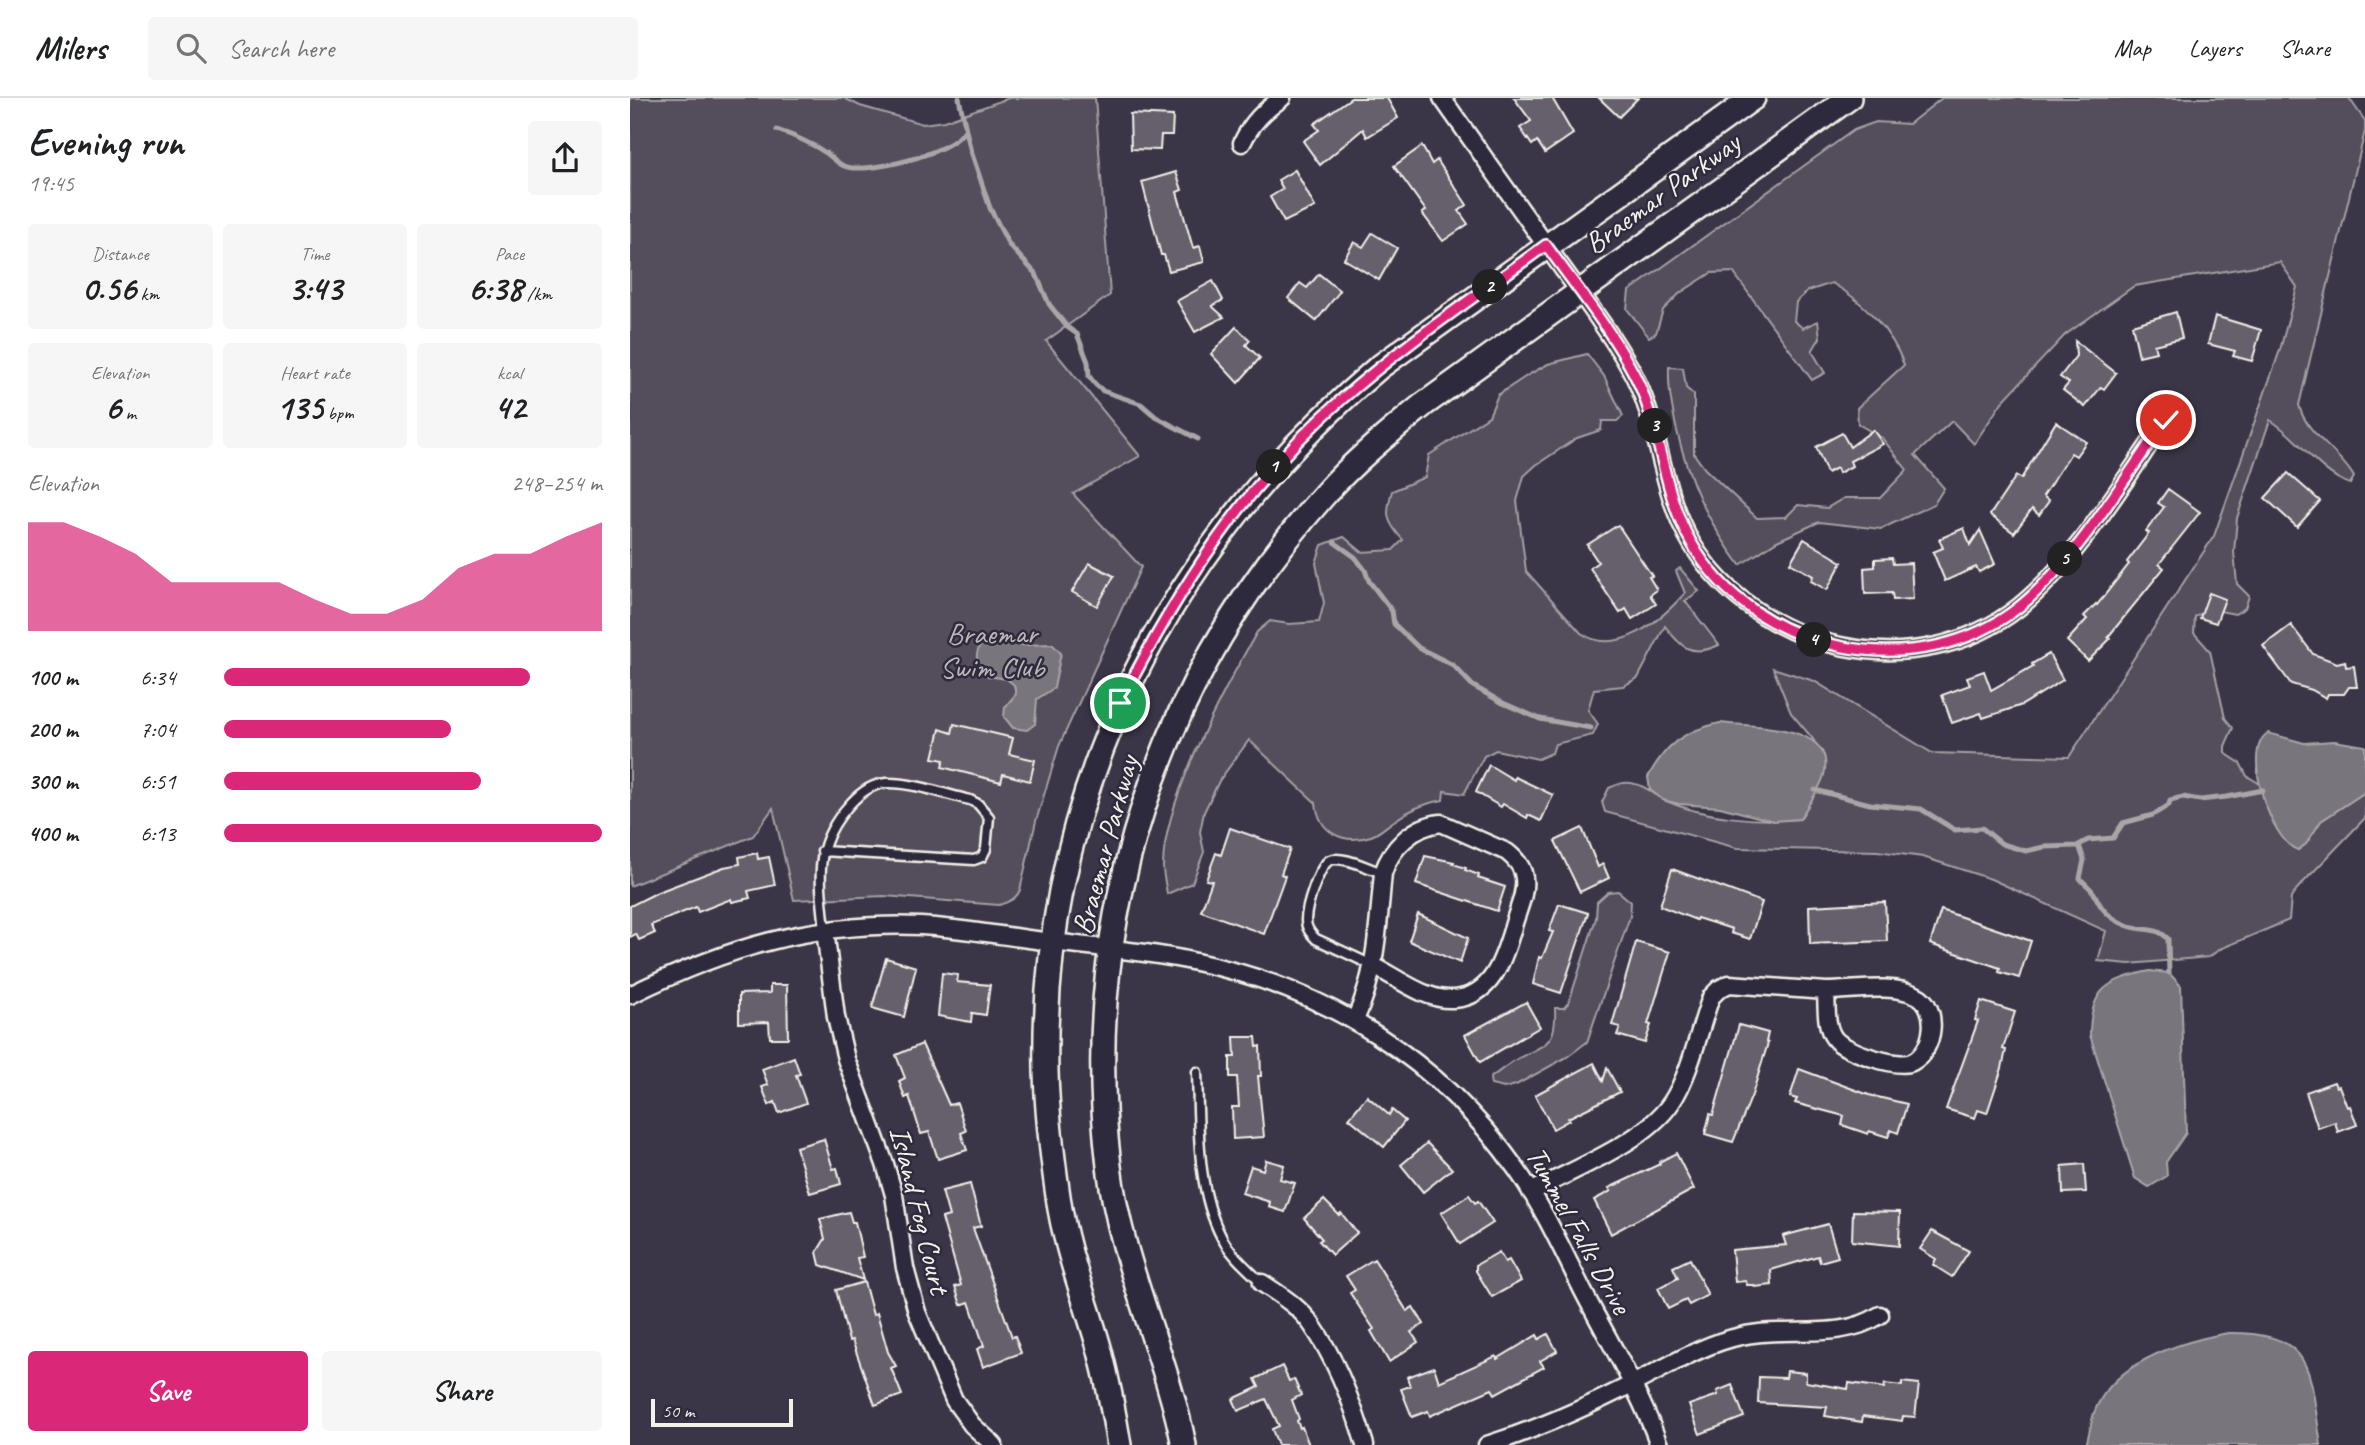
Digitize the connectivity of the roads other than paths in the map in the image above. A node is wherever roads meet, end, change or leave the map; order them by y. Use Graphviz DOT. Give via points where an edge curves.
graph roads {
  1 [pos="1282,98"];
  2 [pos="1442,98"];
  3 [pos="1753,98"];
  4 [pos="1849,98"];
  5 [pos="1242,143"];
  6 [pos="1546,245"];
  7 [pos="1579,292"];
  8 [pos="2166,420"];
  9 [pos="821,851"];
  10 [pos="1383,873"];
  11 [pos="825,930"];
  12 [pos="1053,942"];
  13 [pos="1109,950"];
  14 [pos="1374,966"];
  15 [pos="1826,991"];
  16 [pos="630,995"];
  17 [pos="1355,1020"];
  18 [pos="1197,1072"];
  19 [pos="1531,1192"];
  20 [pos="1262,1283"];
  21 [pos="1880,1315"];
  22 [pos="1631,1385"];
  23 [pos="993,1445"];
  24 [pos="1119,1445"];
  25 [pos="1184,1445"];
  26 [pos="1365,1445"];
  27 [pos="1487,1445"];
  28 [pos="1659,1445"];
  1 -- 5 [label="street" via="1261,113"];
  2 -- 6 [label="street"];
  3 -- 6 [label="street, Braemar Parkway"];
  4 -- 7 [label="street, Braemar Parkway"];
  6 -- 7 [label="street"];
  6 -- 12 [label="street, Braemar Parkway" via="1339,401 1261,481 1214,540 1145,654 1104,744 1076,829"];
  7 -- 8 [label="street" via="1641,389 1667,482 1692,544 1712,571 1764,617 1787,630 1840,647 1895,651 1926,647 1984,628 2016,609 2065,558"];
  7 -- 13 [label="street, Braemar Parkway" via="1373,447 1326,492 1236,608 1163,750 1138,820"];
  9 -- 9 [label="lane" via="974,860 986,849 989,817 970,800 885,783 870,788 847,807"];
  9 -- 11 [label="lane"];
  10 -- 14 [label="street"];
  10 -- 14 [label="lane" via="1340,860 1328,861 1321,867 1307,915 1309,931 1316,939"];
  10 -- 14 [label="street" via="1404,840 1430,824 1441,823 1507,852 1522,869 1524,892 1501,964 1492,979 1465,997 1429,995"];
  11 -- 12 [label="street, Tummel Falls Drive" via="925,926"];
  11 -- 16 [label="street, Tummel Falls Drive" via="729,951"];
  11 -- 23 [label="street, Island Fog Court" via="846,1059 891,1185 917,1312 954,1400"];
  12 -- 13 [label="street, Tummel Falls Drive"];
  12 -- 24 [label="street, Braemar Parkway" via="1046,1071 1058,1200 1101,1355"];
  13 -- 17 [label="street, Tummel Falls Drive" via="1193,961 1243,974 1292,990"];
  13 -- 25 [label="street, Braemar Parkway" via="1103,1033 1109,1168 1136,1284"];
  14 -- 17 [label="street"];
  15 -- 15 [label="street" via="1829,1030 1844,1048 1898,1065 1920,1057 1933,1023 1926,1002 1917,995 1899,990"];
  15 -- 19 [label="street" via="1741,984 1719,989 1711,997 1680,1087 1657,1120 1640,1135"];
  17 -- 19 [label="street, Tummel Falls Drive" via="1422,1066 1457,1097"];
  18 -- 20 [label="lane" via="1200,1144 1214,1221 1237,1258"];
  19 -- 22 [label="street, Tummel Falls Drive"];
  20 -- 26 [label="street" via="1312,1324 1335,1364"];
  21 -- 22 [label="street" via="1849,1330 1741,1336 1709,1345"];
  22 -- 27 [label="street" via="1521,1435"];
  22 -- 28 [label="street, Tummel Falls Drive"];
}
